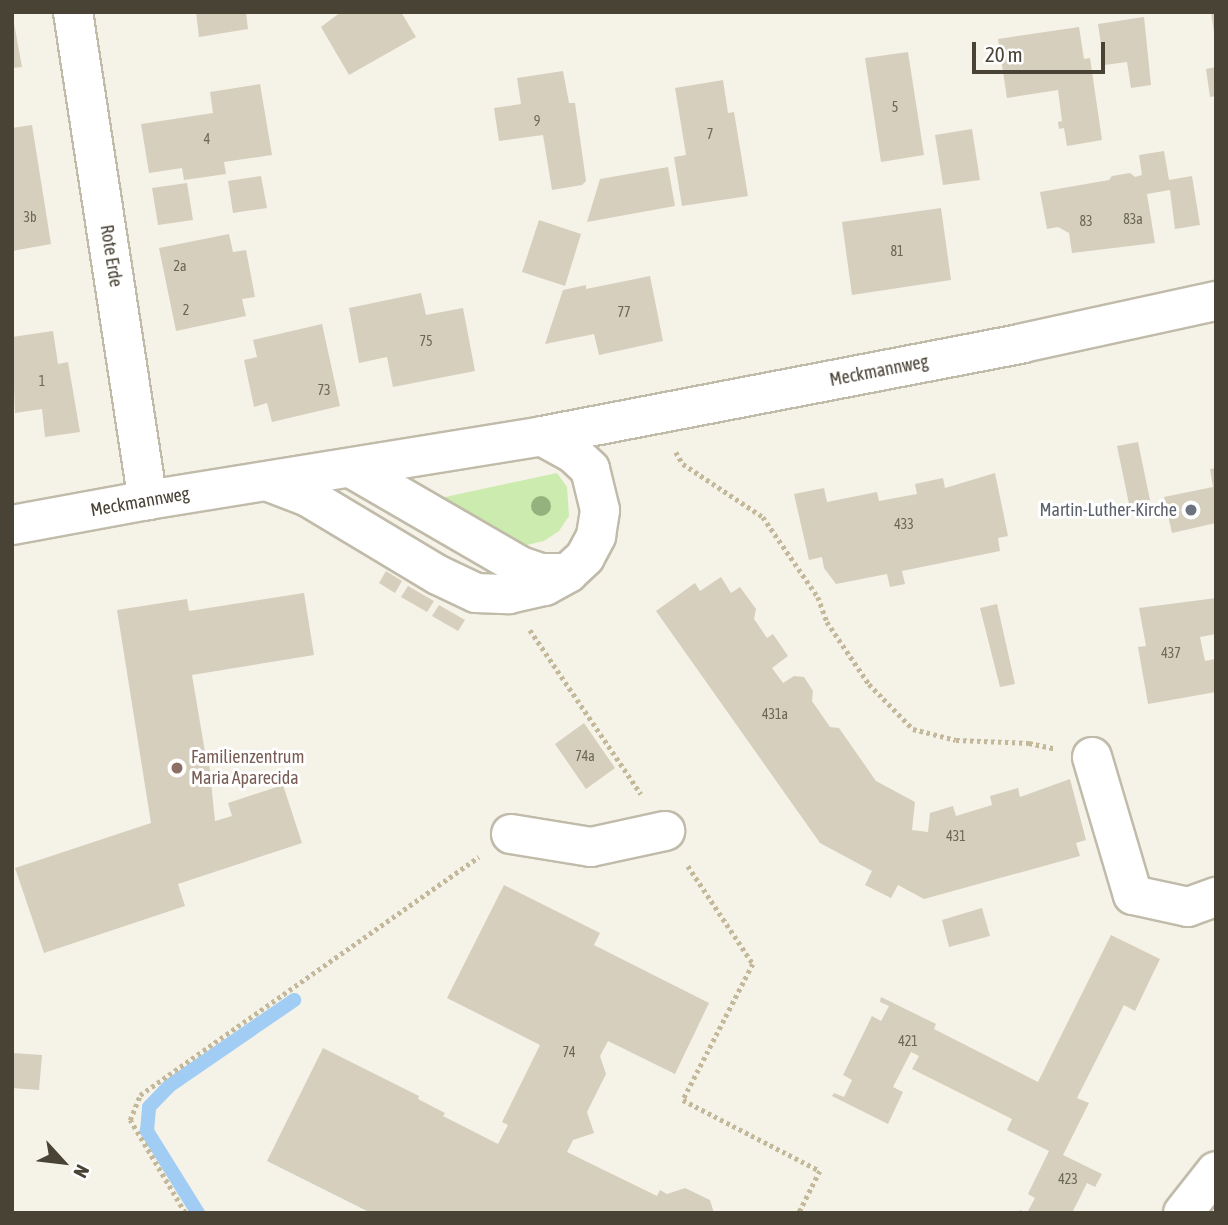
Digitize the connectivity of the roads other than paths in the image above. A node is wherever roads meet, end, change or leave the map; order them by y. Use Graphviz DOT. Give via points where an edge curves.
graph roads {
  1 [pos="73,12"];
  2 [pos="1216,301"];
  3 [pos="542,436"];
  4 [pos="351,468"];
  5 [pos="269,482"];
  6 [pos="148,500"];
  7 [pos="12,525"];
  8 [pos="568,573"];
  9 [pos="1092,757"];
  10 [pos="665,831"];
  11 [pos="511,834"];
  12 [pos="1216,897"];
  13 [pos="1216,1171"];
  14 [pos="1183,1213"];
  1 -- 6 [label="street, Rote Erde"];
  2 -- 3 [label="street, Meckmannweg"];
  3 -- 4 [label="street, Meckmannweg"];
  3 -- 8 [label="street, Meckmannweg" via="590,469 597,489 596,536 585,557"];
  4 -- 5 [label="street, Meckmannweg"];
  4 -- 8 [label="street" via="520,566 540,573"];
  5 -- 6 [label="street, Meckmannweg"];
  5 -- 8 [label="street, Meckmannweg" via="308,497 476,593 509,594 545,586"];
  6 -- 7 [label="street, Meckmannweg"];
  9 -- 12 [label="street" via="1133,895 1188,907"];
  10 -- 11 [label="street" via="591,847"];
  13 -- 14 [label="street"];
}
